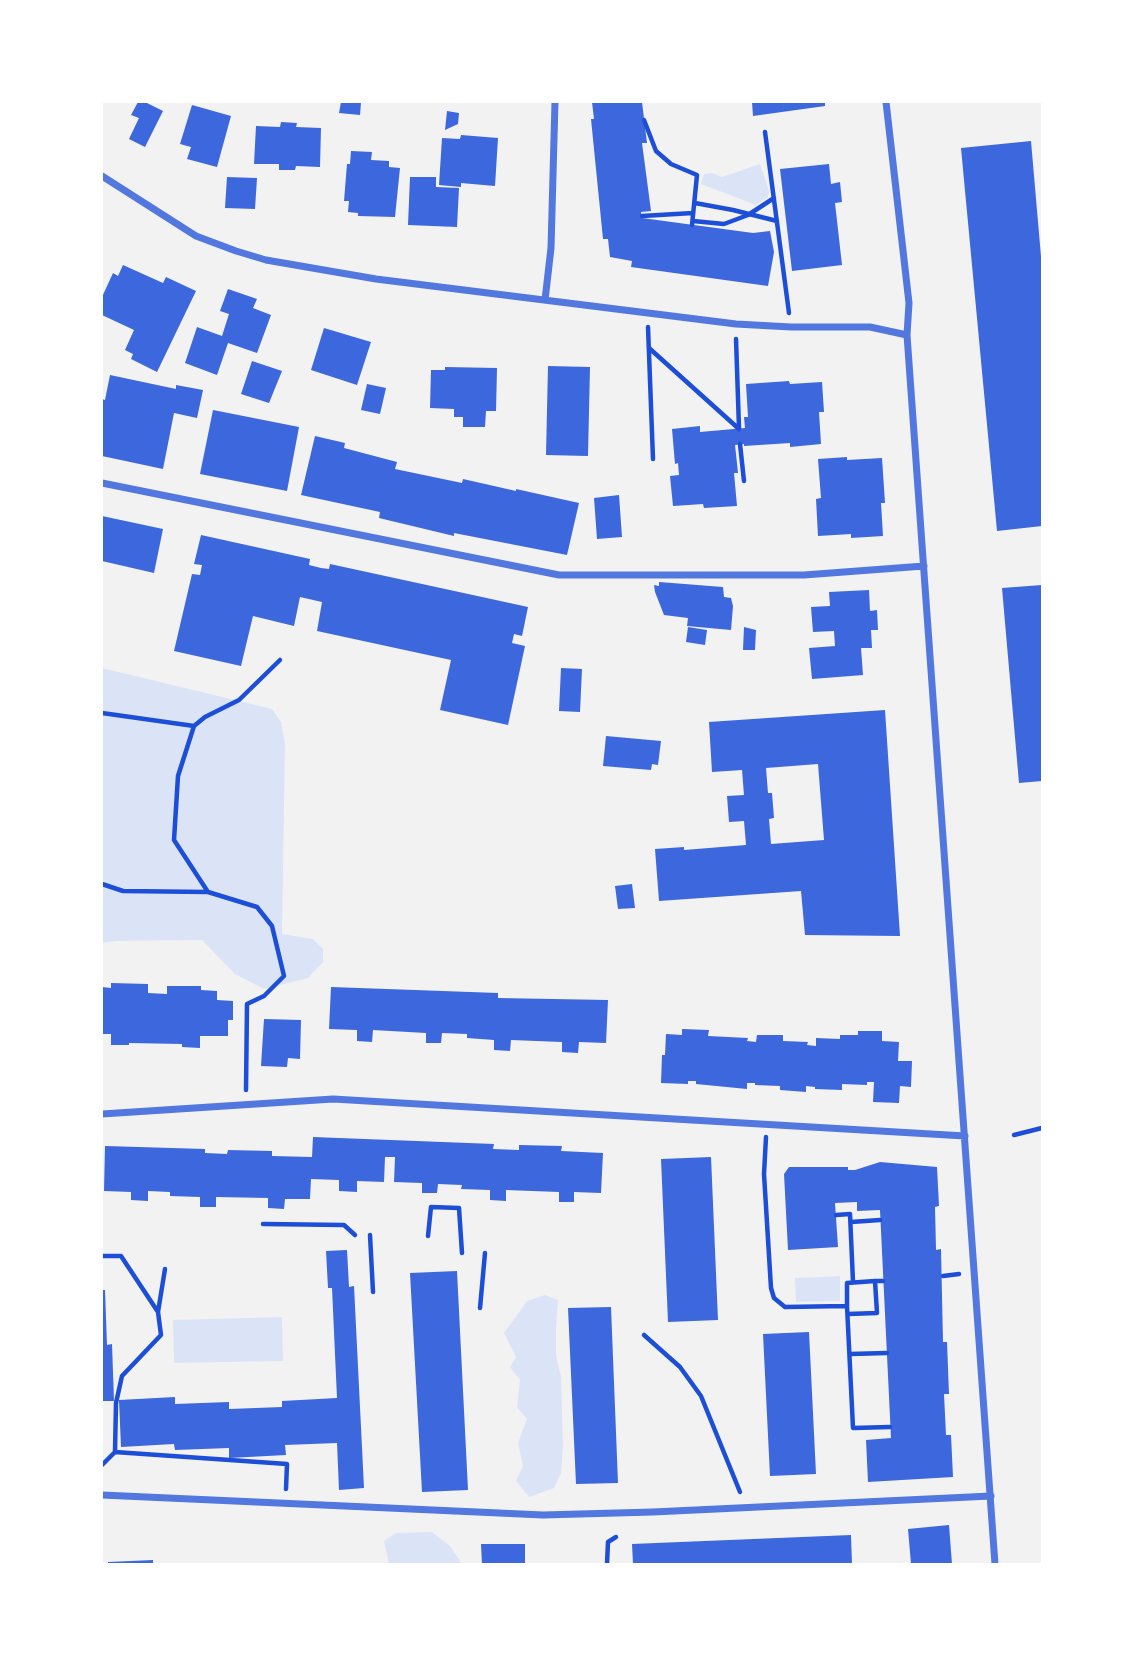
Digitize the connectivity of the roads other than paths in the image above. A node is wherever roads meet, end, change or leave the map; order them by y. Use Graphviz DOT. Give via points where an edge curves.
graph roads {
  1 [pos="555,102"];
  2 [pos="886,102"];
  3 [pos="102,176"];
  4 [pos="545,300"];
  5 [pos="907,335"];
  6 [pos="102,482"];
  7 [pos="924,566"];
  8 [pos="102,1114"];
  9 [pos="965,1136"];
  10 [pos="102,1495"];
  11 [pos="991,1496"];
  12 [pos="995,1564"];
  1 -- 4 [label="street"];
  2 -- 5 [label="street" via="909,303"];
  3 -- 4 [label="street" via="196,236 266,260"];
  4 -- 5 [label="street" via="736,324 870,327"];
  5 -- 7 [label="street"];
  6 -- 7 [label="street" via="559,575 804,575"];
  7 -- 9 [label="street"];
  8 -- 9 [label="street" via="334,1098"];
  9 -- 11 [label="street"];
  10 -- 11 [label="street" via="543,1515"];
  11 -- 12 [label="street"];
}
